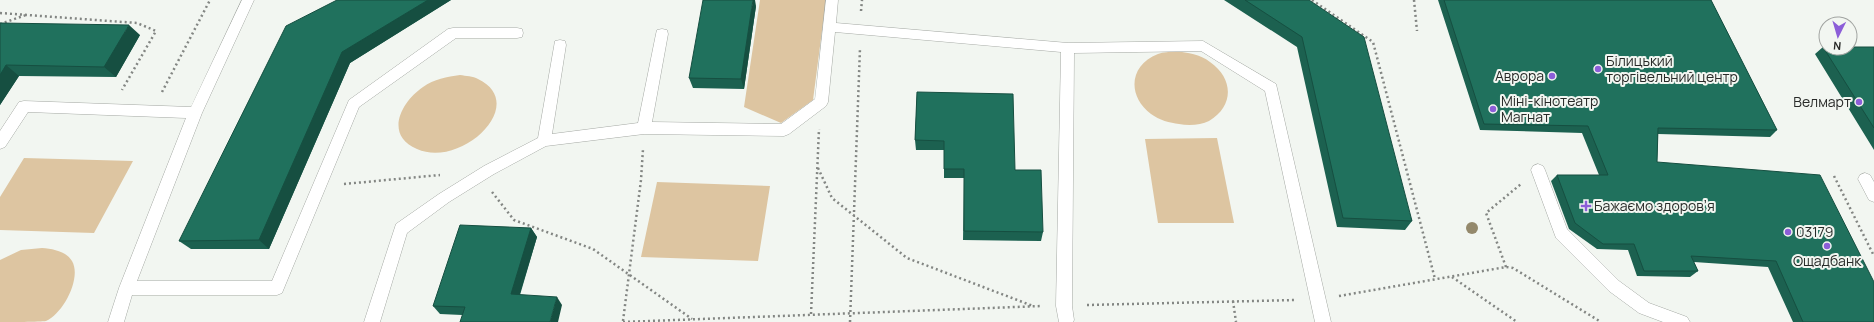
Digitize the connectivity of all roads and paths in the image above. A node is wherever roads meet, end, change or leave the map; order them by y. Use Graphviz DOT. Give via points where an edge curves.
graph roads {
  1 [pos="210,0"];
  2 [pos="248,0"];
  3 [pos="832,0"];
  4 [pos="862,0"];
  5 [pos="1312,0"];
  6 [pos="1414,0"];
  7 [pos="0,12"];
  8 [pos="28,15"];
  9 [pos="0,24"];
  10 [pos="829,28"];
  11 [pos="861,30"];
  12 [pos="1417,30"];
  13 [pos="517,33"];
  14 [pos="662,34"];
  15 [pos="560,45"];
  16 [pos="1068,48"];
  17 [pos="127,93"];
  18 [pos="161,94"];
  19 [pos="821,102"];
  20 [pos="195,113"];
  21 [pos="644,128"];
  22 [pos="544,141"];
  23 [pos="0,143"];
  24 [pos="818,168"];
  25 [pos="1538,170"];
  26 [pos="480,176"];
  27 [pos="1834,176"];
  28 [pos="1865,179"];
  29 [pos="1874,196"];
  30 [pos="854,215"];
  31 [pos="1874,256"];
  32 [pos="1506,267"];
  33 [pos="629,274"];
  34 [pos="1451,277"];
  35 [pos="1435,279"];
  36 [pos="127,288"];
  37 [pos="1318,300"];
  38 [pos="1233,301"];
  39 [pos="1036,307"];
  40 [pos="851,313"];
  41 [pos="1065,313"];
  42 [pos="811,314"];
  43 [pos="692,319"];
  44 [pos="116,322"];
  45 [pos="372,322"];
  46 [pos="623,322"];
  47 [pos="850,322"];
  48 [pos="1236,322"];
  49 [pos="1323,322"];
  50 [pos="1517,322"];
  51 [pos="1601,322"];
  52 [pos="1682,322"];
  1 -- 18 [label="path"];
  2 -- 20 [label="lane"];
  3 -- 10 [label="lane"];
  4 -- 11 [label="path"];
  5 -- 35 [label="path" via="1373,42"];
  6 -- 12 [label="path"];
  7 -- 8 [label="path"];
  8 -- 9 [label="path"];
  8 -- 17 [label="path" via="137,23 156,31 121,93"];
  10 -- 11 [label="lane"];
  10 -- 19 [label="lane"];
  11 -- 16 [label="lane"];
  11 -- 30 [label="path"];
  13 -- 36 [label="lane" via="453,33 354,104 278,288"];
  14 -- 21 [label="lane"];
  15 -- 22 [label="lane"];
  16 -- 37 [label="lane" via="1203,46 1271,88"];
  16 -- 41 [label="lane"];
  19 -- 21 [label="lane" via="784,130"];
  19 -- 24 [label="path"];
  20 -- 23 [label="lane" via="24,106"];
  20 -- 36 [label="lane"];
  21 -- 22 [label="lane"];
  21 -- 33 [label="path" via="641,180"];
  22 -- 26 [label="lane"];
  24 -- 30 [label="path" via="832,198"];
  24 -- 42 [label="path"];
  25 -- 32 [label="path" via="1486,213"];
  25 -- 52 [label="lane" via="1561,233 1614,286 1644,308"];
  26 -- 33 [label="path" via="514,220 593,249"];
  26 -- 45 [label="lane" via="402,228"];
  27 -- 31 [label="path"];
  28 -- 29 [label="lane"];
  30 -- 39 [label="path" via="907,258"];
  30 -- 40 [label="path"];
  32 -- 34 [label="path"];
  32 -- 51 [label="path" via="1513,268"];
  33 -- 43 [label="path"];
  33 -- 46 [label="path"];
  34 -- 35 [label="path"];
  34 -- 50 [label="path"];
  35 -- 37 [label="path"];
  36 -- 44 [label="lane"];
  37 -- 38 [label="path"];
  37 -- 49 [label="lane"];
  38 -- 41 [label="path"];
  38 -- 48 [label="path"];
  39 -- 40 [label="path"];
  39 -- 41 [label="path"];
  40 -- 42 [label="path"];
  40 -- 47 [label="path"];
  42 -- 43 [label="path"];
  43 -- 46 [label="path"];
}
